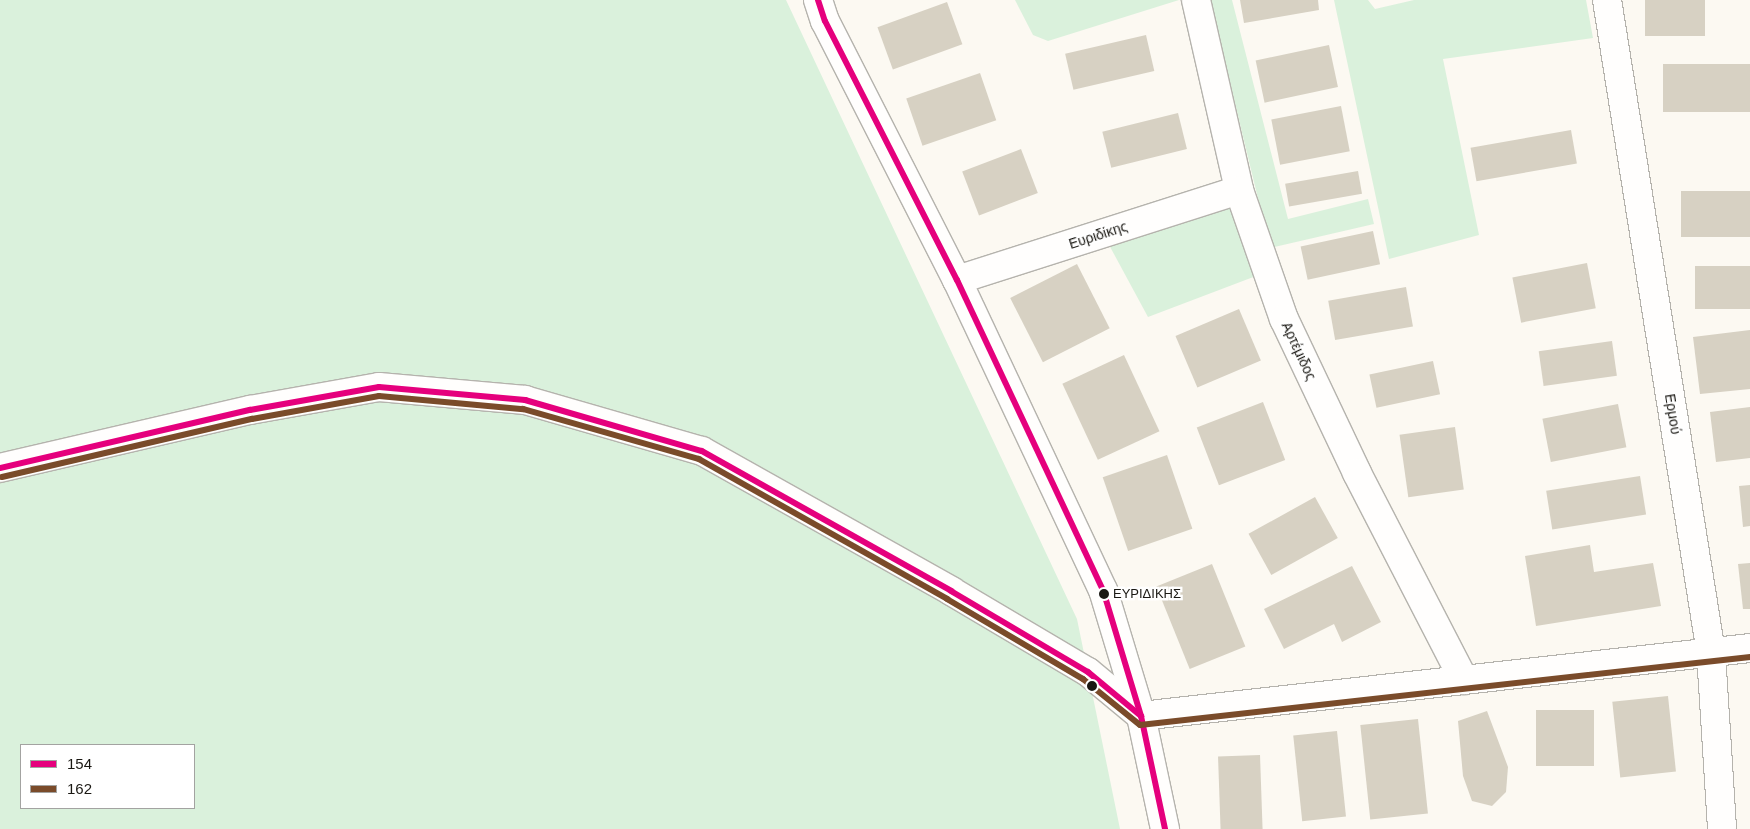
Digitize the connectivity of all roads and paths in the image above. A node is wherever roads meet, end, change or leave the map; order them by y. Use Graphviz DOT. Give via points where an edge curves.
graph roads {
  1 [pos="818,0"];
  2 [pos="1196,0"];
  3 [pos="1607,0"];
  4 [pos="1239,190"];
  5 [pos="958,280"];
  6 [pos="0,468"];
  7 [pos="1750,648"];
  8 [pos="1711,652"];
  9 [pos="1464,680"];
  10 [pos="1141,716"];
  11 [pos="1165,829"];
  12 [pos="1722,829"];
  1 -- 5 [label="street" via="825,21"];
  2 -- 4 [label="street, Αρτέμιδος"];
  3 -- 8 [label="street, Ερμού"];
  4 -- 5 [label="street, Ευριδίκης"];
  4 -- 9 [label="street, Αρτέμιδος" via="1284,319 1357,473"];
  5 -- 10 [label="street" via="1102,590"];
  6 -- 10 [label="street" via="250,410 379,387 525,400 702,451 951,590 1088,672"];
  7 -- 8 [label="street"];
  8 -- 9 [label="street"];
  8 -- 12 [label="street, Ερμού"];
  9 -- 10 [label="street"];
  10 -- 11 [label="street"];
}
